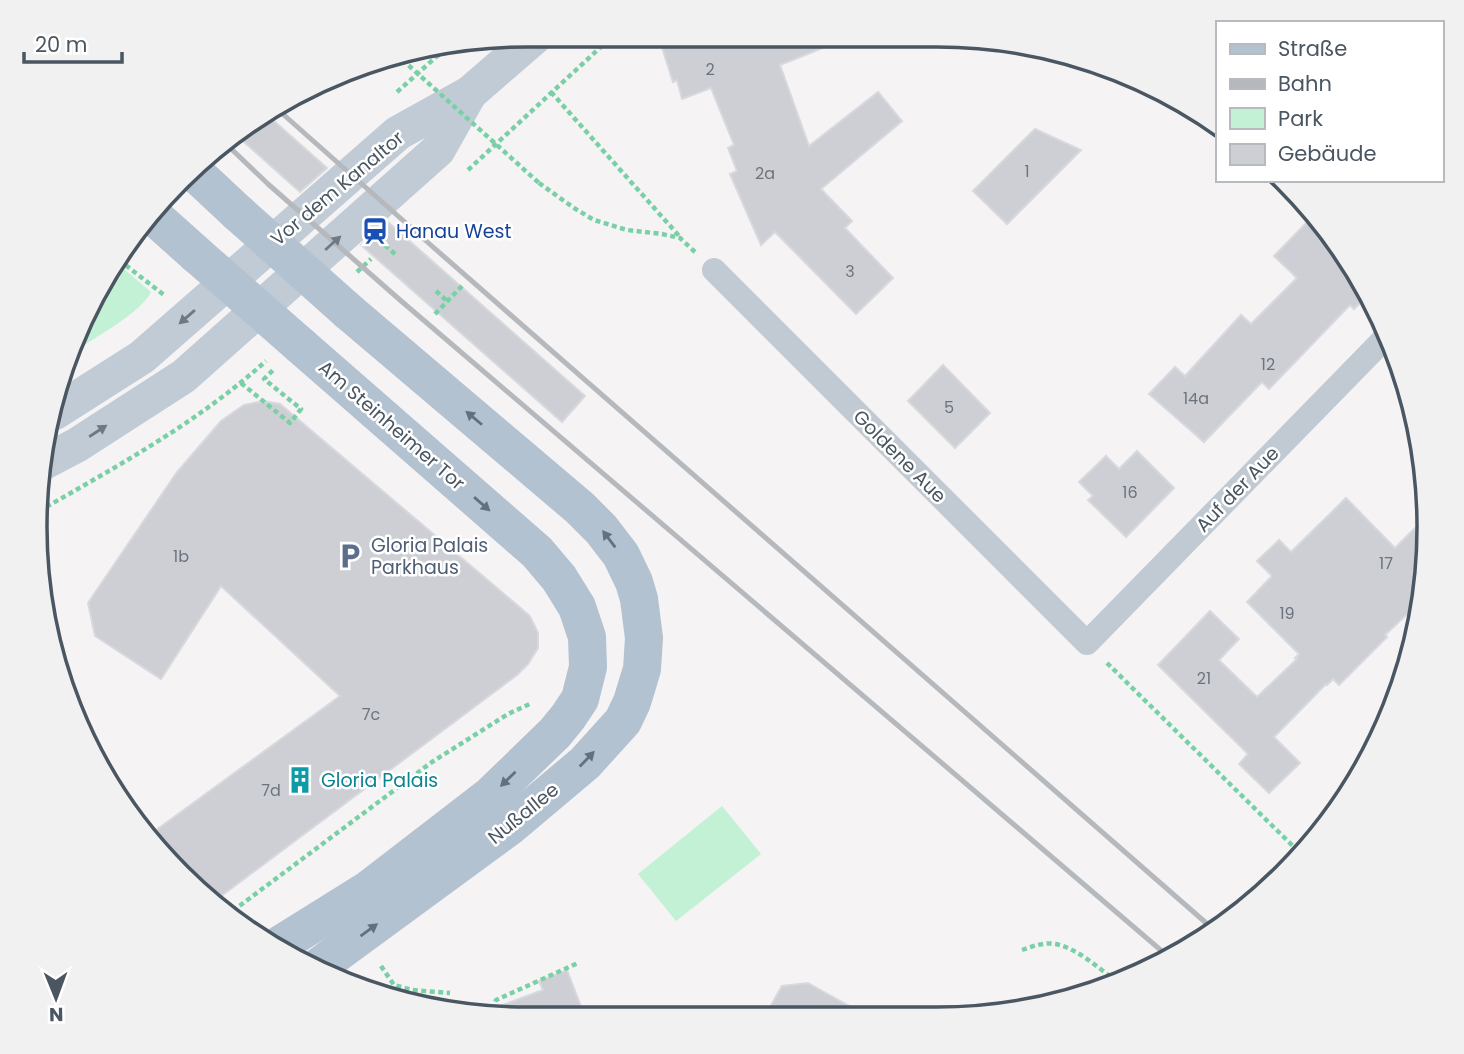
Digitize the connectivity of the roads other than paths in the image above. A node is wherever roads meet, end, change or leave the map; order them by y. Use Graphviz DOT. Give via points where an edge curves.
graph roads {
  1 [pos="523,47"];
  2 [pos="470,93"];
  3 [pos="199,177"];
  4 [pos="158,220"];
  5 [pos="714,270"];
  6 [pos="1380,343"];
  7 [pos="63,408"];
  8 [pos="52,458"];
  9 [pos="1087,643"];
  10 [pos="588,667"];
  11 [pos="285,941"];
  12 [pos="325,962"];
  1 -- 2 [label="main road"];
  2 -- 7 [label="main road, Vor dem Kanaltor, one-way" via="398,133 142,357"];
  8 -- 2 [label="main road, Vor dem Kanaltor, one-way" via="184,376 438,150"];
  12 -- 3 [label="main road, Nußallee, one-way, bridge" via="509,827 585,762 623,721 642,669 639,599 621,555 580,508 349,312"];
  4 -- 10 [label="main road, Am Steinheimer Tor, one-way, bridge" via="197,255 285,353 537,552 577,607 587,637"];
  5 -- 9 [label="street, Goldene Aue"];
  6 -- 9 [label="street, Auf der Aue"];
  10 -- 11 [label="main road, Nußallee, one-way" via="580,699 568,717 491,795 369,889"];
}
